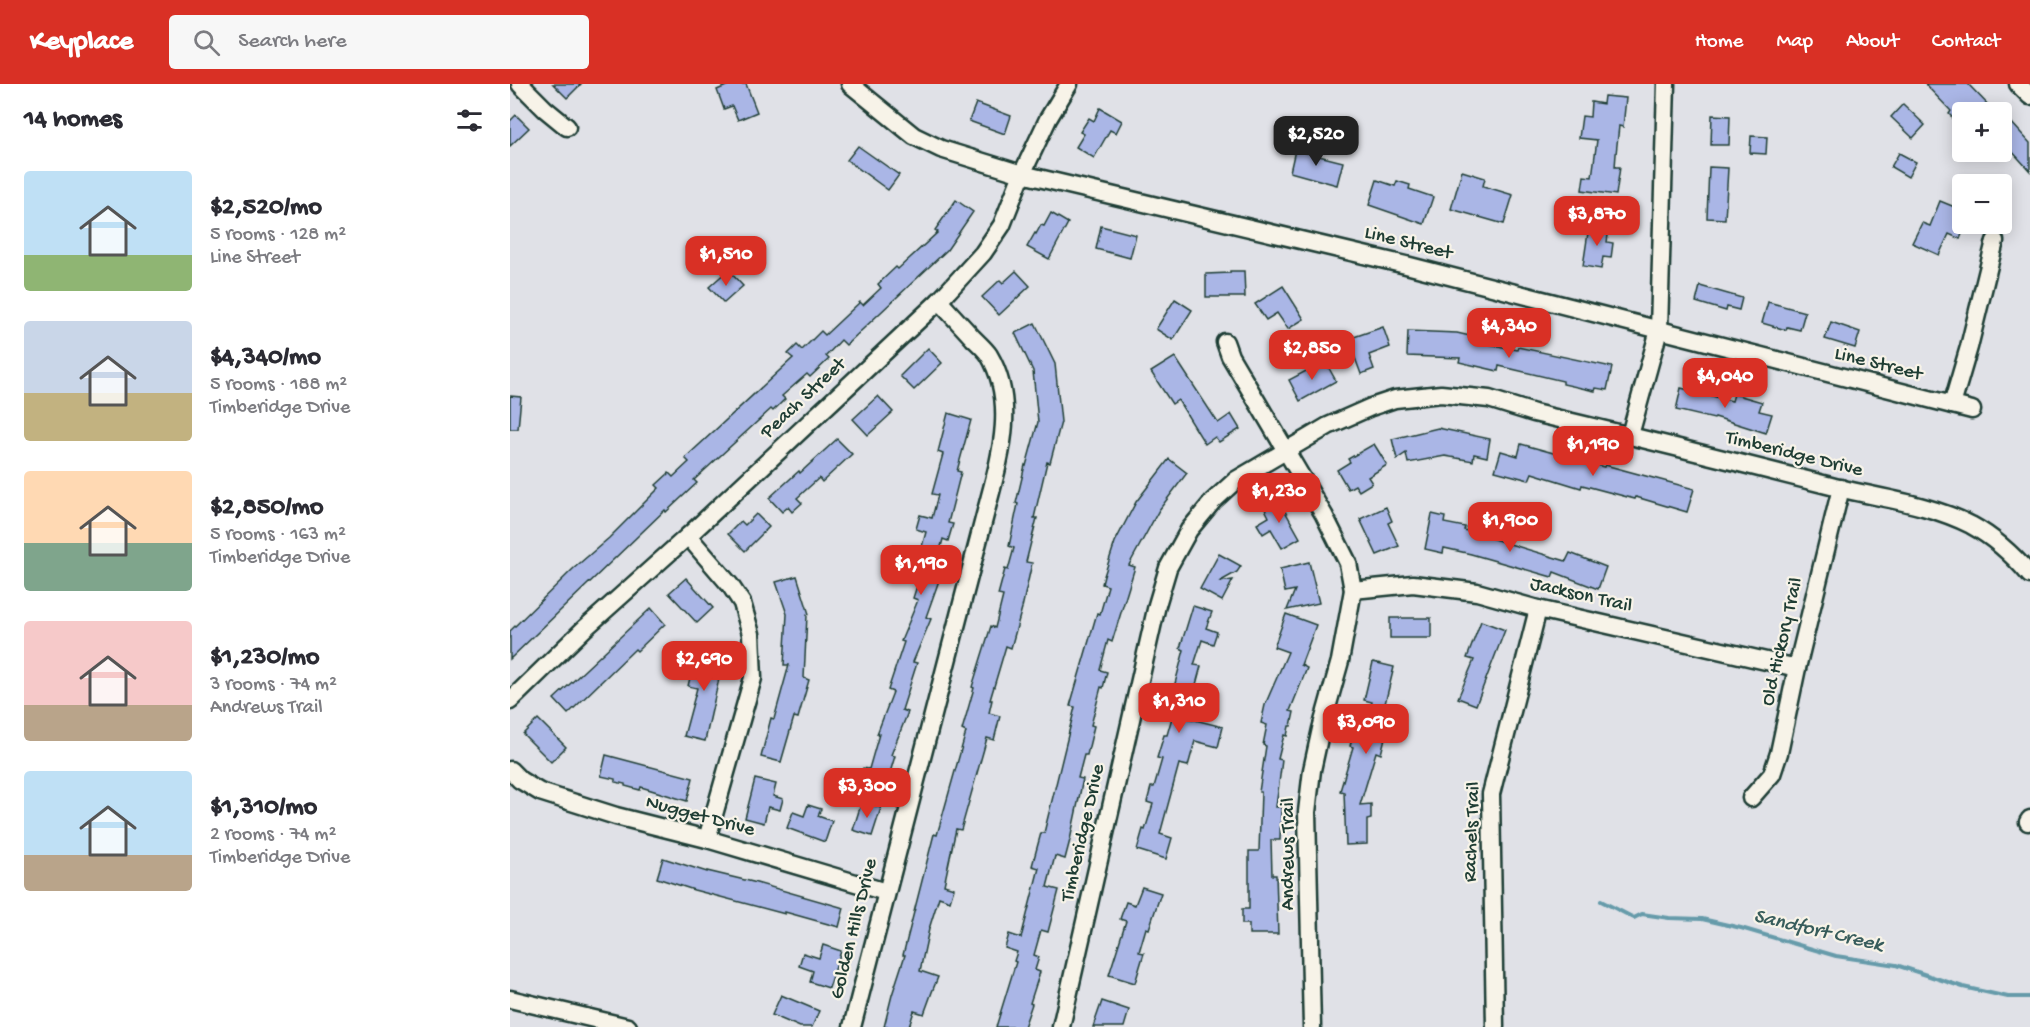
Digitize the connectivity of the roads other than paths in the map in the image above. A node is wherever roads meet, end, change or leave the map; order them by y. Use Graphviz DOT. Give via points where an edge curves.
graph roads {
  1 [pos="520,84"];
  2 [pos="850,84"];
  3 [pos="1069,84"];
  4 [pos="1666,84"];
  5 [pos="2018,84"];
  6 [pos="2030,96"];
  7 [pos="567,127"];
  8 [pos="1022,174"];
  9 [pos="1995,241"];
  10 [pos="939,301"];
  11 [pos="1659,330"];
  12 [pos="1225,342"];
  13 [pos="1952,405"];
  14 [pos="1972,410"];
  15 [pos="1630,435"];
  16 [pos="1287,450"];
  17 [pos="1841,489"];
  18 [pos="688,536"];
  19 [pos="2030,575"];
  20 [pos="1353,590"];
  21 [pos="1538,609"];
  22 [pos="1797,668"];
  23 [pos="510,701"];
  24 [pos="510,770"];
  25 [pos="1751,798"];
  26 [pos="707,839"];
  27 [pos="886,892"];
  28 [pos="510,999"];
  29 [pos="628,1027"];
  30 [pos="852,1027"];
  31 [pos="1061,1027"];
  32 [pos="1312,1027"];
  33 [pos="1495,1027"];
  1 -- 7 [label="street"];
  2 -- 8 [label="street, Line Street" via="914,136 941,150"];
  3 -- 8 [label="street, Peach Street"];
  4 -- 11 [label="street"];
  5 -- 6 [label="street"];
  8 -- 10 [label="street, Peach Street" via="1002,225 990,244"];
  8 -- 11 [label="street, Line Street" via="1342,249"];
  9 -- 13 [label="street"];
  10 -- 18 [label="street, Peach Street"];
  10 -- 27 [label="street, Golden Hills Drive" via="988,354 1005,408 1004,429"];
  11 -- 13 [label="street, Line Street"];
  11 -- 15 [label="street"];
  12 -- 16 [label="street, Andrews Trail"];
  13 -- 14 [label="street, Line Street"];
  15 -- 16 [label="street, Timberidge Drive" via="1489,399 1441,394 1395,399 1371,407"];
  15 -- 17 [label="street, Timberidge Drive"];
  16 -- 20 [label="street, Andrews Trail" via="1348,564"];
  16 -- 31 [label="street, Timberidge Drive" via="1236,480 1213,501 1189,530 1168,568"];
  17 -- 19 [label="street, Timberidge Drive" via="1894,500 1971,525 1992,538"];
  17 -- 22 [label="street, Old Hickory Trail"];
  18 -- 23 [label="street, Peach Street"];
  18 -- 26 [label="street" via="742,603 752,645 753,678"];
  20 -- 21 [label="street, Jackson Trail" via="1413,584 1477,592"];
  20 -- 32 [label="street, Andrews Trail" via="1307,812"];
  21 -- 22 [label="street, Jackson Trail"];
  21 -- 33 [label="street, Rachels Trail" via="1491,794"];
  22 -- 25 [label="street, Old Hickory Trail" via="1772,774"];
  24 -- 26 [label="street, Nugget Drive" via="540,792"];
  26 -- 27 [label="street, Nugget Drive"];
  27 -- 30 [label="street, Golden Hills Drive"];
  28 -- 29 [label="street"];
}
